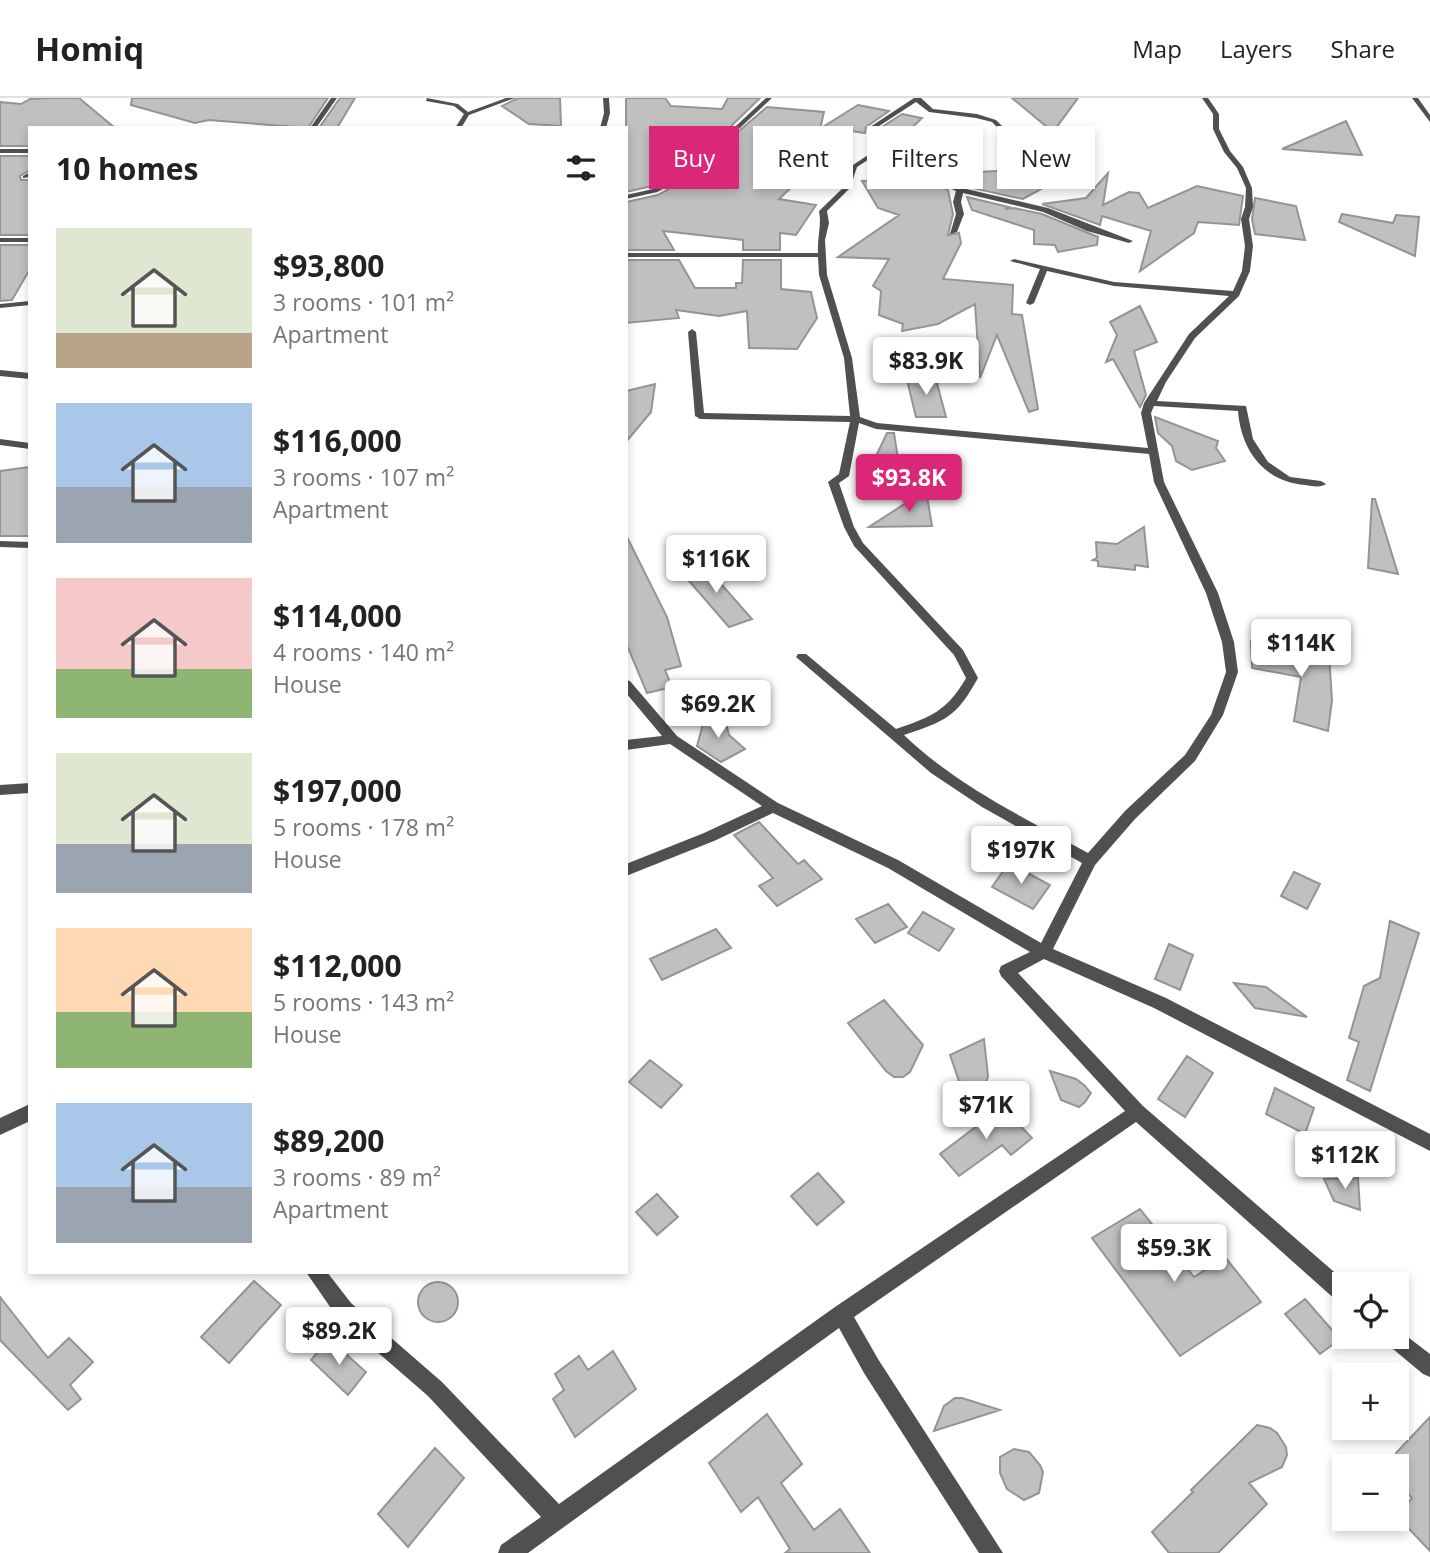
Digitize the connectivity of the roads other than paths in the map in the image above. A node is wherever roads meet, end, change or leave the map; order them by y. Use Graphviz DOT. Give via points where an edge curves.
graph roads {
  1 [pos="334,98"];
  2 [pos="430,98"];
  3 [pos="512,98"];
  4 [pos="606,98"];
  5 [pos="769,98"];
  6 [pos="1205,98"];
  7 [pos="1415,98"];
  8 [pos="917,99"];
  9 [pos="467,114"];
  10 [pos="1430,120"];
  11 [pos="314,126"];
  12 [pos="459,126"];
  13 [pos="604,126"];
  14 [pos="875,126"];
  15 [pos="999,126"];
  16 [pos="0,151"];
  17 [pos="28,151"];
  18 [pos="867,158"];
  19 [pos="960,190"];
  20 [pos="628,197"];
  21 [pos="953,232"];
  22 [pos="0,240"];
  23 [pos="28,240"];
  24 [pos="1129,241"];
  25 [pos="628,255"];
  26 [pos="822,255"];
  27 [pos="1014,261"];
  28 [pos="1044,269"];
  29 [pos="1236,294"];
  30 [pos="28,303"];
  31 [pos="1030,303"];
  32 [pos="0,306"];
  33 [pos="692,332"];
  34 [pos="0,373"];
  35 [pos="28,376"];
  36 [pos="1149,403"];
  37 [pos="855,419"];
  38 [pos="0,442"];
  39 [pos="28,446"];
  40 [pos="1152,451"];
  41 [pos="1321,484"];
  42 [pos="0,544"];
  43 [pos="28,545"];
  44 [pos="802,657"];
  45 [pos="628,686"];
  46 [pos="894,734"];
  47 [pos="672,739"];
  48 [pos="628,744"];
  49 [pos="28,788"];
  50 [pos="0,790"];
  51 [pos="773,807"];
  52 [pos="1090,862"];
  53 [pos="628,869"];
  54 [pos="1044,952"];
  55 [pos="1137,1112"];
  56 [pos="28,1113"];
  57 [pos="0,1127"];
  58 [pos="1430,1143"];
  59 [pos="316,1274"];
  60 [pos="1332,1283"];
  61 [pos="842,1314"];
  62 [pos="1408,1349"];
  63 [pos="1430,1367"];
  64 [pos="556,1517"];
  65 [pos="509,1553"];
  66 [pos="992,1553"];
  1 -- 11 [label="street"];
  2 -- 9 [label="street" via="456,105"];
  3 -- 9 [label="street"];
  4 -- 13 [label="street"];
  5 -- 20 [label="street" via="671,182"];
  6 -- 29 [label="street" via="1216,114 1216,129 1227,152 1249,188 1246,271"];
  7 -- 10 [label="street"];
  8 -- 14 [label="street"];
  8 -- 15 [label="street" via="932,111 977,116"];
  9 -- 12 [label="street"];
  16 -- 17 [label="street"];
  18 -- 26 [label="street" via="849,173 848,187 823,211"];
  19 -- 21 [label="street" via="960,214"];
  19 -- 24 [label="street" via="1045,210"];
  22 -- 23 [label="street"];
  25 -- 26 [label="street"];
  26 -- 37 [label="street" via="823,275 848,358"];
  27 -- 28 [label="street"];
  28 -- 29 [label="street" via="1114,284"];
  28 -- 31 [label="street"];
  29 -- 36 [label="street" via="1192,336"];
  30 -- 32 [label="street"];
  33 -- 37 [label="street" via="700,416"];
  34 -- 35 [label="street"];
  36 -- 40 [label="street" via="1146,413"];
  36 -- 41 [label="street" via="1242,408 1244,431 1256,456 1283,478"];
  37 -- 40 [label="street" via="876,426"];
  37 -- 46 [label="street" via="844,476 833,482 849,527 858,544 959,653 972,678 958,705 940,718"];
  38 -- 39 [label="street"];
  40 -- 52 [label="street" via="1159,482 1212,593 1232,671 1217,715 1190,758 1130,815"];
  42 -- 43 [label="street"];
  44 -- 46 [label="street"];
  45 -- 47 [label="street"];
  46 -- 52 [label="street" via="906,748 972,793"];
  47 -- 48 [label="street"];
  47 -- 51 [label="street"];
  49 -- 50 [label="street"];
  51 -- 53 [label="street"];
  51 -- 54 [label="street" via="893,864"];
  52 -- 54 [label="street"];
  54 -- 55 [label="street" via="1007,971"];
  54 -- 58 [label="street" via="1160,1003"];
  55 -- 60 [label="street"];
  55 -- 61 [label="street"];
  56 -- 57 [label="street"];
  59 -- 64 [label="street" via="344,1310 435,1389"];
  61 -- 64 [label="street"];
  61 -- 66 [label="street"];
  62 -- 63 [label="street"];
  64 -- 65 [label="street"];
}
